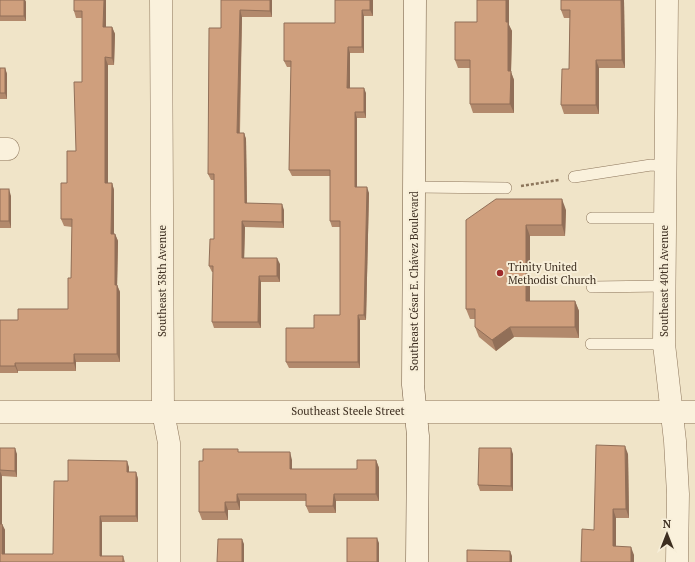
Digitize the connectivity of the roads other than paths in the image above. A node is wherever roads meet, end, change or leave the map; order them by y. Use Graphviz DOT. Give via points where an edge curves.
graph roads {
  1 [pos="161,0"];
  2 [pos="415,0"];
  3 [pos="667,0"];
  4 [pos="664,166"];
  5 [pos="574,177"];
  6 [pos="414,187"];
  7 [pos="506,188"];
  8 [pos="592,218"];
  9 [pos="664,218"];
  10 [pos="664,286"];
  11 [pos="592,287"];
  12 [pos="591,344"];
  13 [pos="664,344"];
  14 [pos="416,411"];
  15 [pos="0,412"];
  16 [pos="163,412"];
  17 [pos="671,412"];
  18 [pos="695,412"];
  19 [pos="169,562"];
  20 [pos="417,562"];
  21 [pos="677,562"];
  1 -- 16 [label="street, Southeast 38th Avenue"];
  2 -- 6 [label="street, Southeast César E. Chávez Boulevard"];
  3 -- 4 [label="street, Southeast 40th Avenue"];
  4 -- 5 [label="lane" via="652,165"];
  4 -- 9 [label="street, Southeast 40th Avenue"];
  6 -- 7 [label="lane"];
  6 -- 14 [label="street, Southeast César E. Chávez Boulevard" via="413,385"];
  8 -- 9 [label="lane"];
  9 -- 10 [label="street, Southeast 40th Avenue"];
  10 -- 11 [label="lane"];
  10 -- 13 [label="street, Southeast 40th Avenue"];
  12 -- 13 [label="lane"];
  13 -- 17 [label="street, Southeast 40th Avenue"];
  14 -- 16 [label="street, Southeast Steele Street"];
  14 -- 17 [label="street, Southeast Steele Street"];
  14 -- 20 [label="street, Southeast César E. Chávez Boulevard"];
  15 -- 16 [label="street, Southeast Steele Street"];
  16 -- 19 [label="street, Southeast 38th Avenue" via="169,443"];
  17 -- 18 [label="street, Southeast Steele Street"];
  17 -- 21 [label="street, Southeast 40th Avenue" via="678,494"];
}
